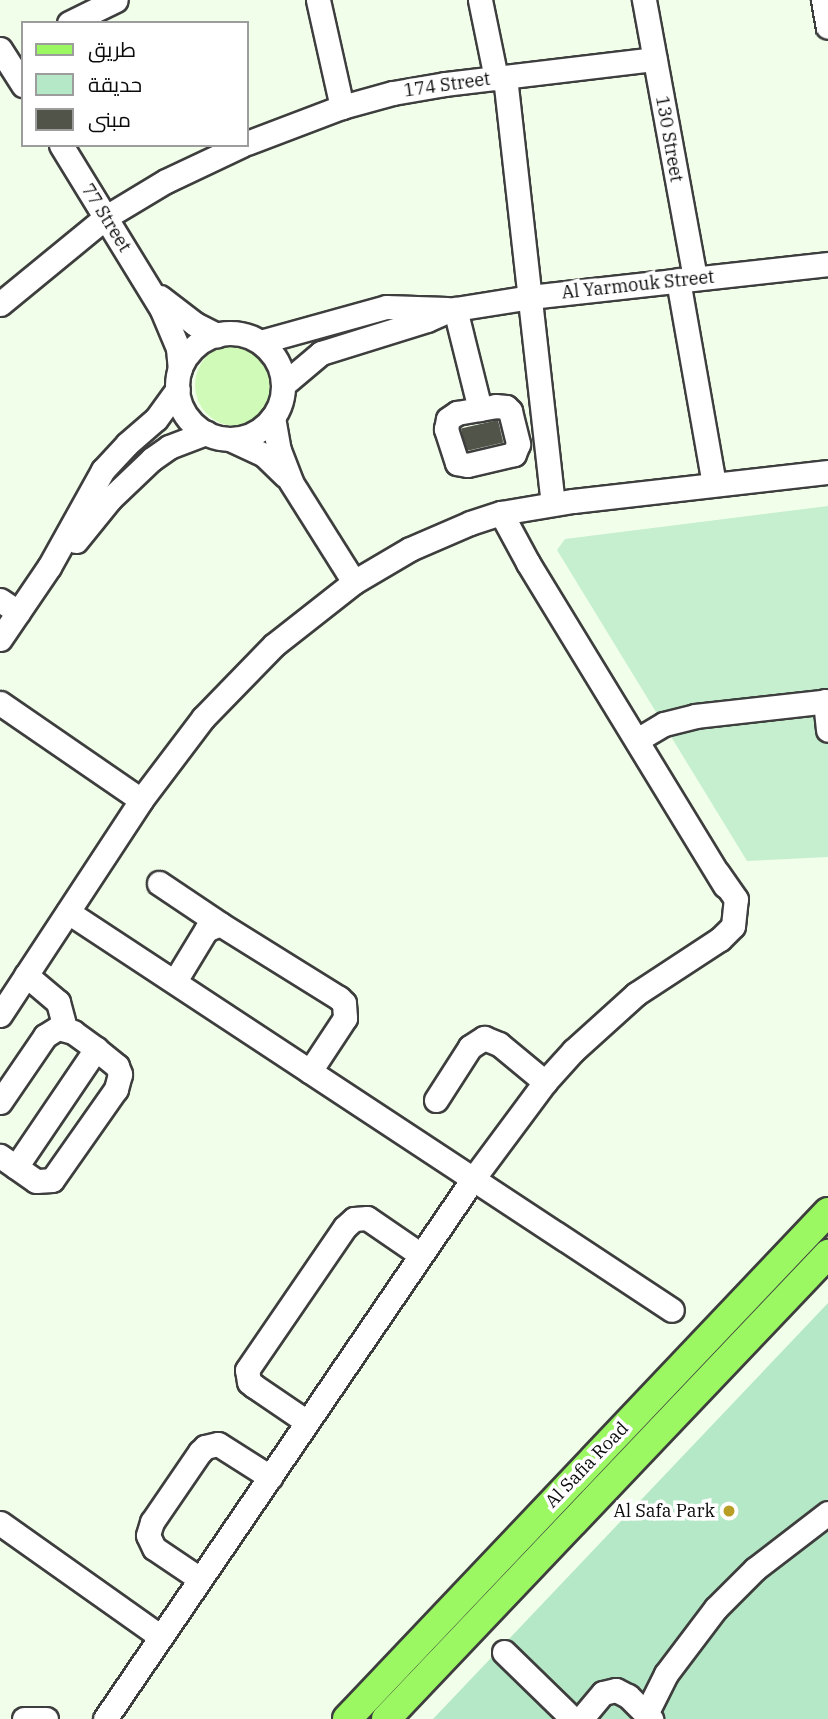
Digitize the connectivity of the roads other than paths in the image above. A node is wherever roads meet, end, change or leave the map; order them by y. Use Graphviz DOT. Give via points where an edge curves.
graph roads {
  1 [pos="116,0"];
  2 [pos="318,0"];
  3 [pos="480,0"];
  4 [pos="644,0"];
  5 [pos="823,0"];
  6 [pos="73,21"];
  7 [pos="828,27"];
  8 [pos="7,55"];
  9 [pos="655,59"];
  10 [pos="501,78"];
  11 [pos="21,81"];
  12 [pos="342,107"];
  13 [pos="248,143"];
  14 [pos="62,147"];
  15 [pos="238,147"];
  16 [pos="106,217"];
  17 [pos="828,264"];
  18 [pos="687,279"];
  19 [pos="152,290"];
  20 [pos="530,297"];
  21 [pos="0,304"];
  22 [pos="452,309"];
  23 [pos="217,335"];
  24 [pos="260,342"];
  25 [pos="179,379"];
  26 [pos="283,385"];
  27 [pos="480,408"];
  28 [pos="273,417"];
  29 [pos="206,433"];
  30 [pos="230,439"];
  31 [pos="828,472"];
  32 [pos="291,482"];
  33 [pos="714,484"];
  34 [pos="553,503"];
  35 [pos="502,513"];
  36 [pos="49,567"];
  37 [pos="354,582"];
  38 [pos="9,606"];
  39 [pos="0,639"];
  40 [pos="826,701"];
  41 [pos="0,703"];
  42 [pos="828,730"];
  43 [pos="637,740"];
  44 [pos="141,800"];
  45 [pos="159,883"];
  46 [pos="68,912"];
  47 [pos="220,924"];
  48 [pos="26,975"];
  49 [pos="175,981"];
  50 [pos="0,1015"];
  51 [pos="65,1028"];
  52 [pos="96,1049"];
  53 [pos="310,1071"];
  54 [pos="545,1082"];
  55 [pos="436,1100"];
  56 [pos="0,1102"];
  57 [pos="8,1161"];
  58 [pos="472,1179"];
  59 [pos="828,1212"];
  60 [pos="828,1254"];
  61 [pos="421,1255"];
  62 [pos="672,1310"];
  63 [pos="307,1422"];
  64 [pos="270,1477"];
  65 [pos="828,1513"];
  66 [pos="0,1523"];
  67 [pos="200,1580"];
  68 [pos="161,1637"];
  69 [pos="504,1652"];
  70 [pos="648,1716"];
  71 [pos="24,1719"];
  72 [pos="46,1719"];
  73 [pos="104,1719"];
  74 [pos="347,1719"];
  75 [pos="386,1719"];
  76 [pos="573,1719"];
  77 [pos="582,1719"];
  1 -- 6 [label="street"];
  2 -- 12 [label="street"];
  3 -- 10 [label="street"];
  4 -- 9 [label="street, 130 Street"];
  5 -- 7 [label="street"];
  8 -- 11 [label="street"];
  9 -- 10 [label="street, 174 Street"];
  9 -- 18 [label="street, 130 Street"];
  10 -- 12 [label="street, 174 Street" via="406,91"];
  10 -- 20 [label="street"];
  12 -- 13 [label="street, 174 Street"];
  14 -- 16 [label="street, 77 Street"];
  15 -- 16 [label="street" via="166,181"];
  16 -- 19 [label="street, 77 Street"];
  16 -- 21 [label="street"];
  17 -- 18 [label="street, Al Yarmouk Street"];
  18 -- 20 [label="street, Al Yarmouk Street"];
  18 -- 33 [label="street, 130 Street"];
  19 -- 23 [label="street, 77 Street"];
  19 -- 25 [label="street, 77 Street" via="172,328"];
  20 -- 22 [label="street, Al Yarmouk Street"];
  20 -- 34 [label="street"];
  22 -- 24 [label="street, Al Yarmouk Street" via="386,307"];
  22 -- 26 [label="street, Al Yarmouk Street" via="328,350"];
  22 -- 27 [label="street"];
  23 -- 24 [label="street" via="232,333"];
  23 -- 25 [label="street" via="195,347"];
  24 -- 26 [label="street" via="277,360"];
  25 -- 29 [label="street" via="190,419"];
  25 -- 36 [label="street" via="156,419 103,470"];
  26 -- 28 [label="street"];
  28 -- 30 [label="street" via="254,433"];
  28 -- 32 [label="street"];
  29 -- 30 [label="street"];
  29 -- 36 [label="street" via="152,459"];
  30 -- 32 [label="street" via="264,455"];
  31 -- 33 [label="street"];
  32 -- 37 [label="street"];
  33 -- 34 [label="street"];
  34 -- 35 [label="street"];
  35 -- 37 [label="street" via="410,549"];
  35 -- 43 [label="street"];
  36 -- 38 [label="street"];
  37 -- 44 [label="street" via="274,645 238,681 195,728"];
  38 -- 39 [label="street"];
  40 -- 42 [label="street"];
  40 -- 43 [label="street" via="695,716 664,724"];
  41 -- 44 [label="street"];
  43 -- 54 [label="street" via="733,890 738,908 733,926 636,994"];
  44 -- 46 [label="street"];
  45 -- 47 [label="street"];
  46 -- 48 [label="street"];
  46 -- 49 [label="street"];
  47 -- 49 [label="street" via="206,930"];
  47 -- 53 [label="street" via="344,1003 345,1018"];
  48 -- 50 [label="street"];
  48 -- 51 [label="street" via="58,1002"];
  49 -- 53 [label="street"];
  51 -- 52 [label="street"];
  51 -- 56 [label="street" via="51,1030"];
  52 -- 57 [label="street"];
  52 -- 57 [label="street" via="117,1066 120,1082 52,1180 36,1181"];
  53 -- 58 [label="street"];
  54 -- 55 [label="street" via="499,1044 484,1038 471,1047"];
  54 -- 58 [label="street"];
  58 -- 61 [label="street"];
  58 -- 62 [label="street"];
  59 -- 74 [label="main road, Al Safia Road"];
  60 -- 75 [label="main road, Al Safia Road"];
  61 -- 63 [label="street"];
  61 -- 63 [label="street" via="367,1218 354,1219 247,1370 249,1382"];
  63 -- 64 [label="street"];
  64 -- 67 [label="street"];
  64 -- 67 [label="street" via="225,1447 211,1444 200,1452 152,1522 148,1535 154,1548"];
  65 -- 70 [label="street" via="755,1569 716,1608 666,1674"];
  66 -- 68 [label="street"];
  67 -- 68 [label="street"];
  68 -- 73 [label="street"];
  69 -- 76 [label="street"];
  70 -- 77 [label="street" via="623,1692 609,1690"];
  71 -- 72 [label="street"];
}
